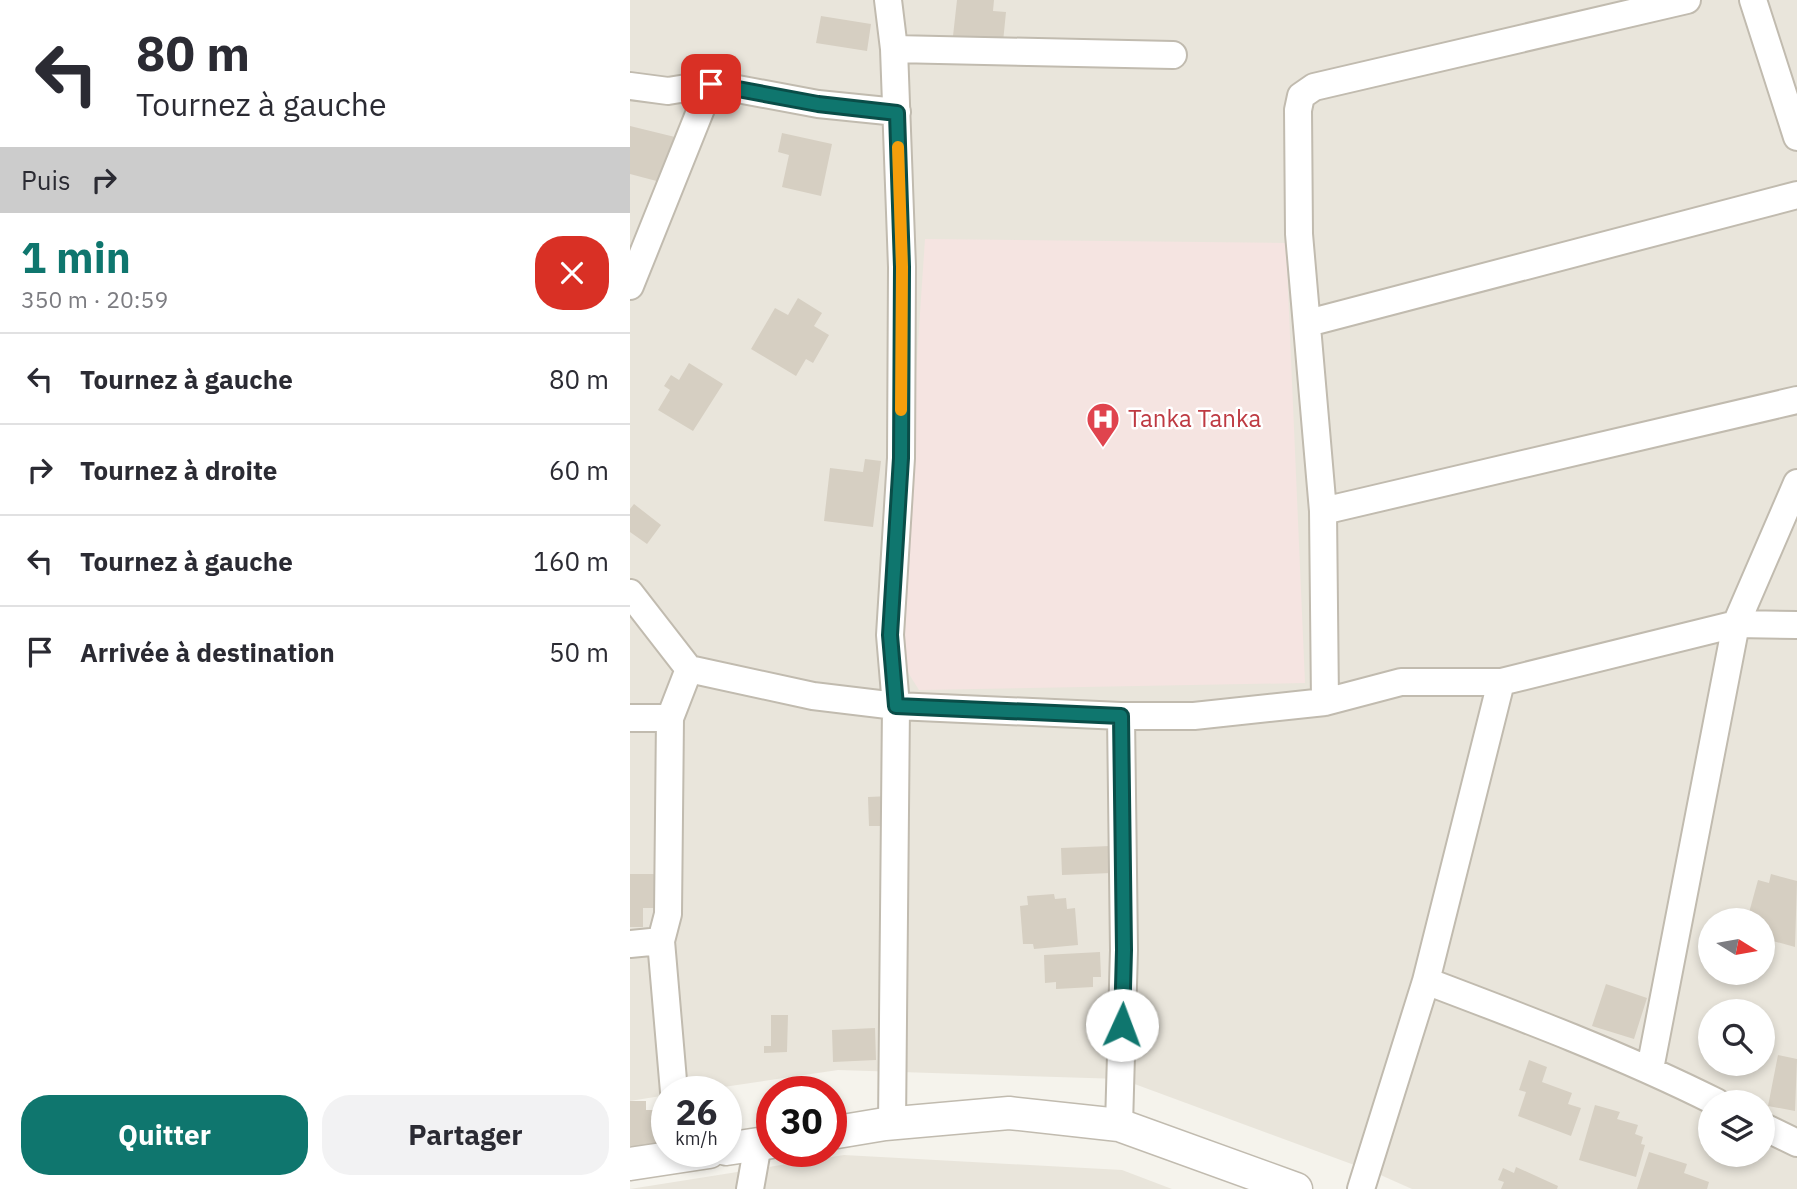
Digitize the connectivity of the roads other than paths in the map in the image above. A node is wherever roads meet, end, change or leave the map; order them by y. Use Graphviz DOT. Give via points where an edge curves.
graph roads {
  1 [pos="888,0"];
  2 [pos="1687,0"];
  3 [pos="1753,0"];
  4 [pos="894,49"];
  5 [pos="1173,55"];
  6 [pos="711,84"];
  7 [pos="630,86"];
  8 [pos="897,113"];
  9 [pos="1797,137"];
  10 [pos="1797,195"];
  11 [pos="630,286"];
  12 [pos="1308,323"];
  13 [pos="1797,400"];
  14 [pos="1797,482"];
  15 [pos="1323,511"];
  16 [pos="630,593"];
  17 [pos="1736,624"];
  18 [pos="1797,625"];
  19 [pos="689,669"];
  20 [pos="1501,682"];
  21 [pos="1325,702"];
  22 [pos="896,706"];
  23 [pos="1121,716"];
  24 [pos="630,718"];
  25 [pos="670,718"];
  26 [pos="661,941"];
  27 [pos="630,944"];
  28 [pos="1426,981"];
  29 [pos="1650,1069"];
  30 [pos="673,1076"];
  31 [pos="1698,1093"];
  32 [pos="892,1125"];
  33 [pos="1119,1125"];
  34 [pos="847,1131"];
  35 [pos="1775,1132"];
  36 [pos="1797,1143"];
  37 [pos="651,1160"];
  38 [pos="630,1164"];
  39 [pos="757,1167"];
  40 [pos="750,1189"];
  41 [pos="1296,1189"];
  42 [pos="1361,1189"];
  1 -- 4 [label="street"];
  2 -- 12 [label="street" via="1314,87 1301,96 1299,234"];
  3 -- 9 [label="street"];
  4 -- 5 [label="street"];
  4 -- 8 [label="street"];
  6 -- 7 [label="street" via="668,91"];
  6 -- 8 [label="street"];
  6 -- 11 [label="street"];
  8 -- 22 [label="street" via="901,458 890,635"];
  10 -- 12 [label="street"];
  12 -- 15 [label="street"];
  13 -- 15 [label="street"];
  14 -- 17 [label="street"];
  15 -- 21 [label="street"];
  16 -- 19 [label="street"];
  17 -- 18 [label="street"];
  17 -- 20 [label="street"];
  17 -- 29 [label="street"];
  19 -- 22 [label="street" via="813,696"];
  19 -- 25 [label="street"];
  20 -- 21 [label="street" via="1401,682"];
  20 -- 28 [label="street"];
  21 -- 23 [label="street" via="1194,716"];
  22 -- 23 [label="street"];
  22 -- 32 [label="street"];
  23 -- 33 [label="street" via="1124,950"];
  24 -- 25 [label="street"];
  25 -- 26 [label="street" via="668,914"];
  26 -- 27 [label="street"];
  26 -- 30 [label="street"];
  28 -- 29 [label="street"];
  28 -- 42 [label="street"];
  29 -- 31 [label="street"];
  32 -- 33 [label="street" via="1009,1113"];
  32 -- 34 [label="street"];
  33 -- 41 [label="street"];
  35 -- 36 [label="street"];
  37 -- 38 [label="street"];
  39 -- 40 [label="street"];
}
